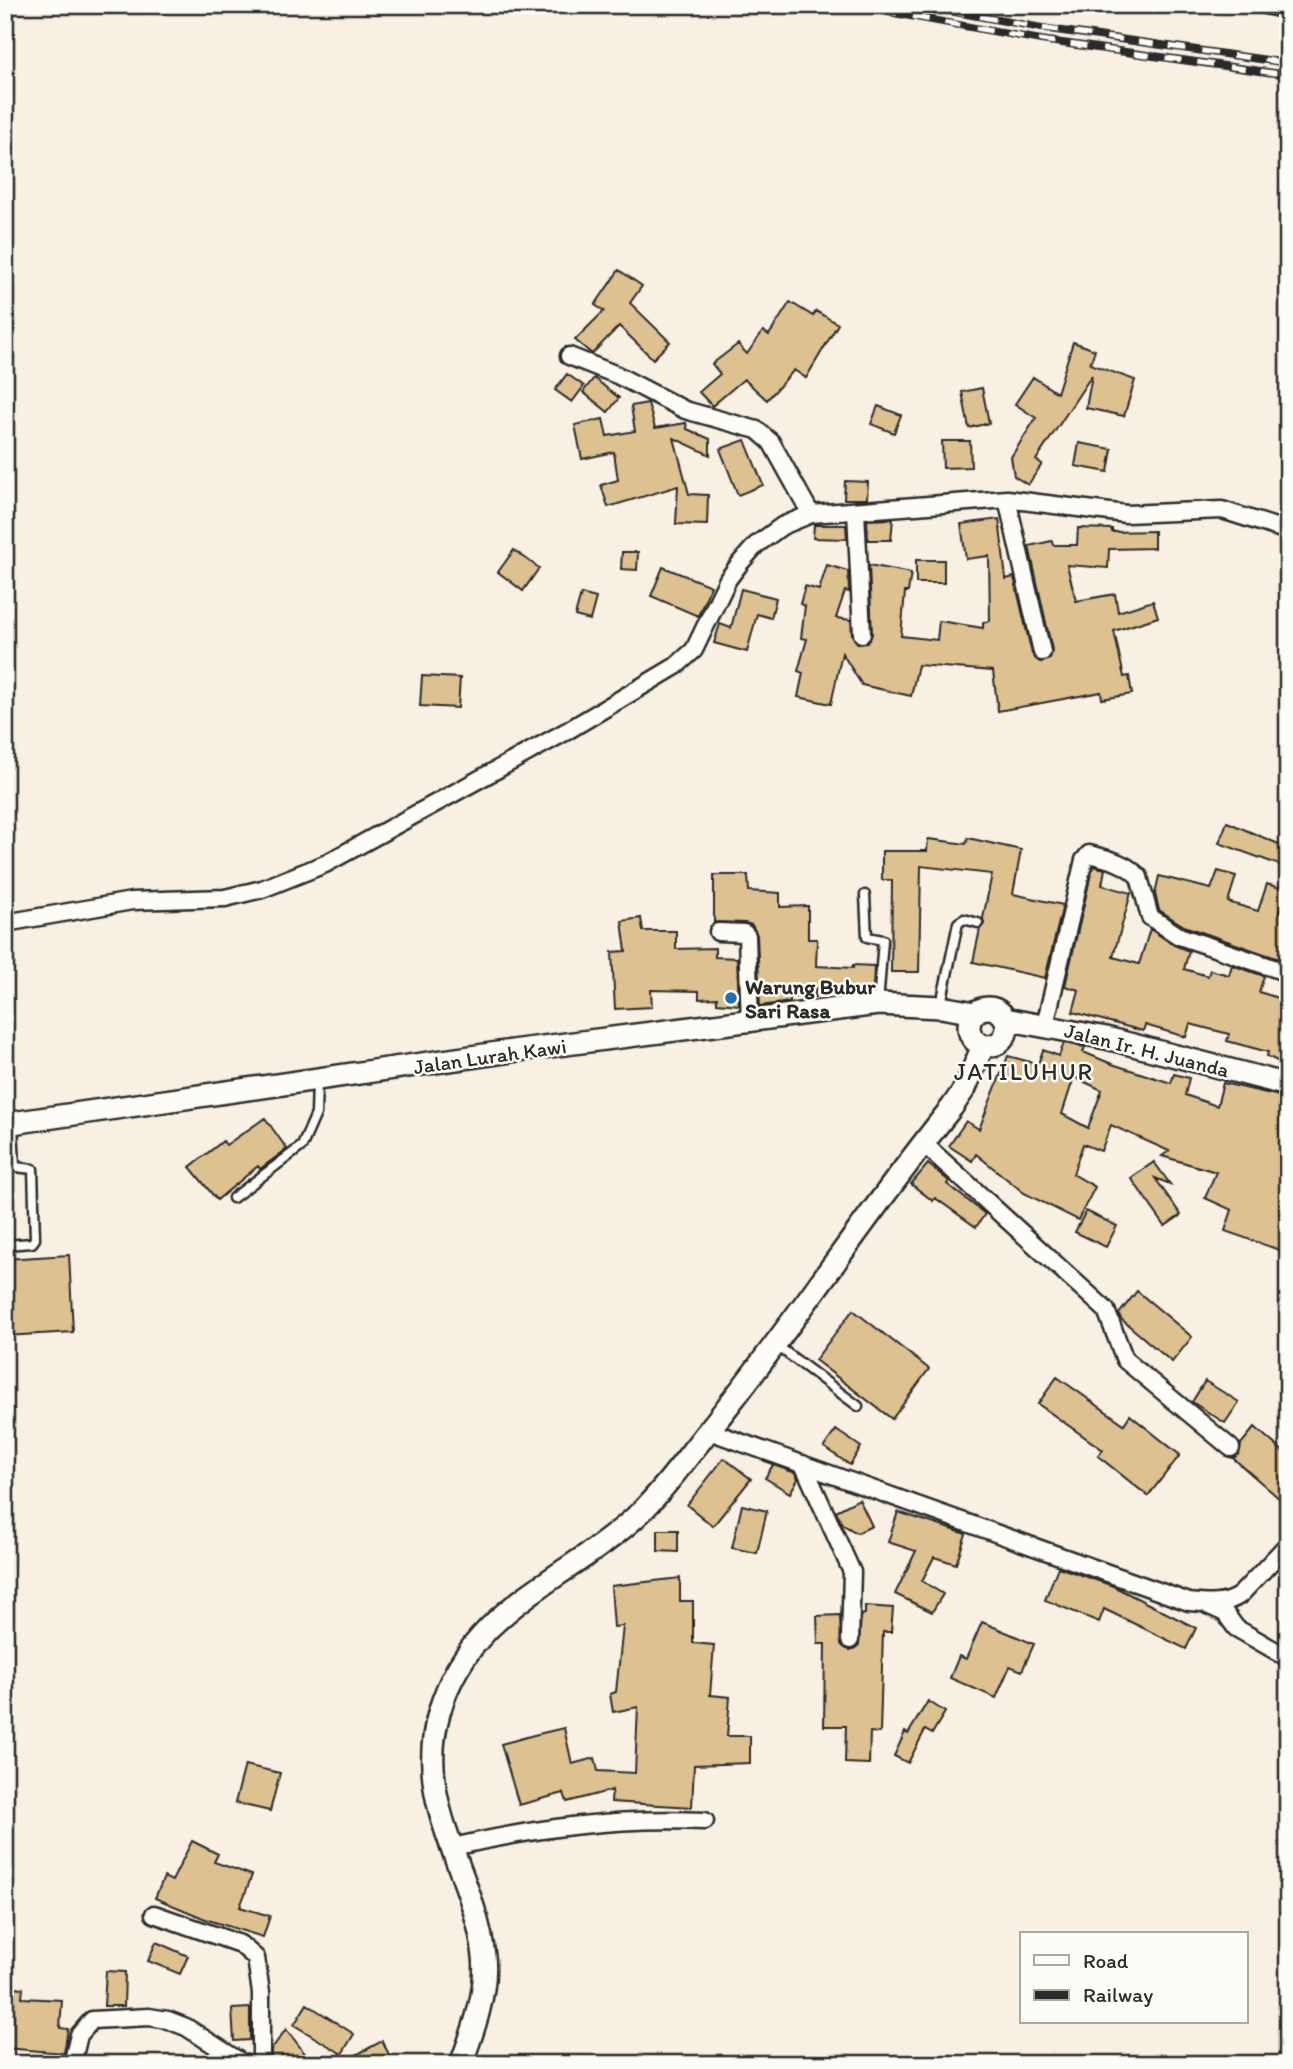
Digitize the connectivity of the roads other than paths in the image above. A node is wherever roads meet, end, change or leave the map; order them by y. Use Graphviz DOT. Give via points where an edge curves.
graph roads {
  1 [pos="1265,5"];
  2 [pos="1288,10"];
  3 [pos="569,356"];
  4 [pos="1007,499"];
  5 [pos="856,511"];
  6 [pos="811,514"];
  7 [pos="1288,531"];
  8 [pos="862,634"];
  9 [pos="1042,652"];
  10 [pos="865,895"];
  11 [pos="5,923"];
  12 [pos="978,923"];
  13 [pos="718,932"];
  14 [pos="1288,973"];
  15 [pos="878,1004"];
  16 [pos="941,1007"];
  17 [pos="975,1013"];
  18 [pos="1006,1019"];
  19 [pos="750,1023"];
  20 [pos="1045,1025"];
  21 [pos="983,1046"];
  22 [pos="317,1081"];
  23 [pos="1288,1085"];
  24 [pos="9,1124"];
  25 [pos="923,1143"];
  26 [pos="15,1167"];
  27 [pos="5,1168"];
  28 [pos="233,1198"];
  29 [pos="5,1245"];
  30 [pos="775,1344"];
  31 [pos="858,1406"];
  32 [pos="709,1431"];
  33 [pos="1231,1448"];
  34 [pos="803,1464"];
  35 [pos="1288,1544"];
  36 [pos="1204,1604"];
  37 [pos="850,1640"];
  38 [pos="1288,1658"];
  39 [pos="705,1821"];
  40 [pos="449,1848"];
  41 [pos="154,1914"];
  42 [pos="72,2064"];
  43 [pos="244,2064"];
  44 [pos="261,2064"];
  45 [pos="461,2064"];
  1 -- 2 [label="street"];
  3 -- 6 [label="street" via="685,410 757,430 771,442"];
  4 -- 5 [label="street"];
  4 -- 7 [label="street" via="1126,514 1222,510"];
  4 -- 9 [label="street"];
  5 -- 6 [label="street"];
  5 -- 8 [label="street"];
  6 -- 11 [label="street" via="782,526 756,545 728,579 694,650 676,666 325,864 225,898 132,901"];
  10 -- 15 [label="lane" via="867,937 883,940"];
  12 -- 16 [label="lane" via="964,919 958,923"];
  13 -- 19 [label="street" via="747,936"];
  14 -- 20 [label="street" via="1171,932 1150,917 1135,872 1117,861 1089,855 1084,860"];
  15 -- 16 [label="street, Jalan Lurah Kawi"];
  15 -- 19 [label="street, Jalan Lurah Kawi"];
  16 -- 17 [label="street, Jalan Lurah Kawi"];
  17 -- 18 [label="street" via="992,1008"];
  17 -- 21 [label="street" via="969,1032"];
  18 -- 20 [label="street, Jalan Ir. H. Juanda"];
  18 -- 21 [label="street" via="1003,1039"];
  19 -- 22 [label="street, Jalan Lurah Kawi" via="519,1050"];
  20 -- 23 [label="street, Jalan Ir. H. Juanda"];
  21 -- 25 [label="street" via="965,1088"];
  22 -- 24 [label="street, Jalan Lurah Kawi"];
  22 -- 28 [label="lane" via="316,1114 302,1146"];
  24 -- 26 [label="lane"];
  25 -- 30 [label="street"];
  25 -- 33 [label="street" via="1106,1310 1125,1360"];
  26 -- 27 [label="lane"];
  26 -- 29 [label="lane" via="33,1168 35,1239"];
  30 -- 31 [label="lane"];
  30 -- 32 [label="street"];
  32 -- 34 [label="street"];
  32 -- 40 [label="street" via="641,1512 519,1600 462,1662 440,1708 432,1754 435,1793"];
  34 -- 36 [label="street" via="1175,1598"];
  34 -- 37 [label="street" via="852,1572"];
  35 -- 36 [label="street" via="1240,1595 1231,1601"];
  36 -- 38 [label="street" via="1225,1613 1236,1628"];
  39 -- 40 [label="street" via="658,1819 558,1826"];
  40 -- 45 [label="street" via="485,1957 483,1989"];
  41 -- 44 [label="street" via="240,1944 256,1958"];
  42 -- 43 [label="street" via="79,2035 92,2021 149,2017 186,2027"];
}
